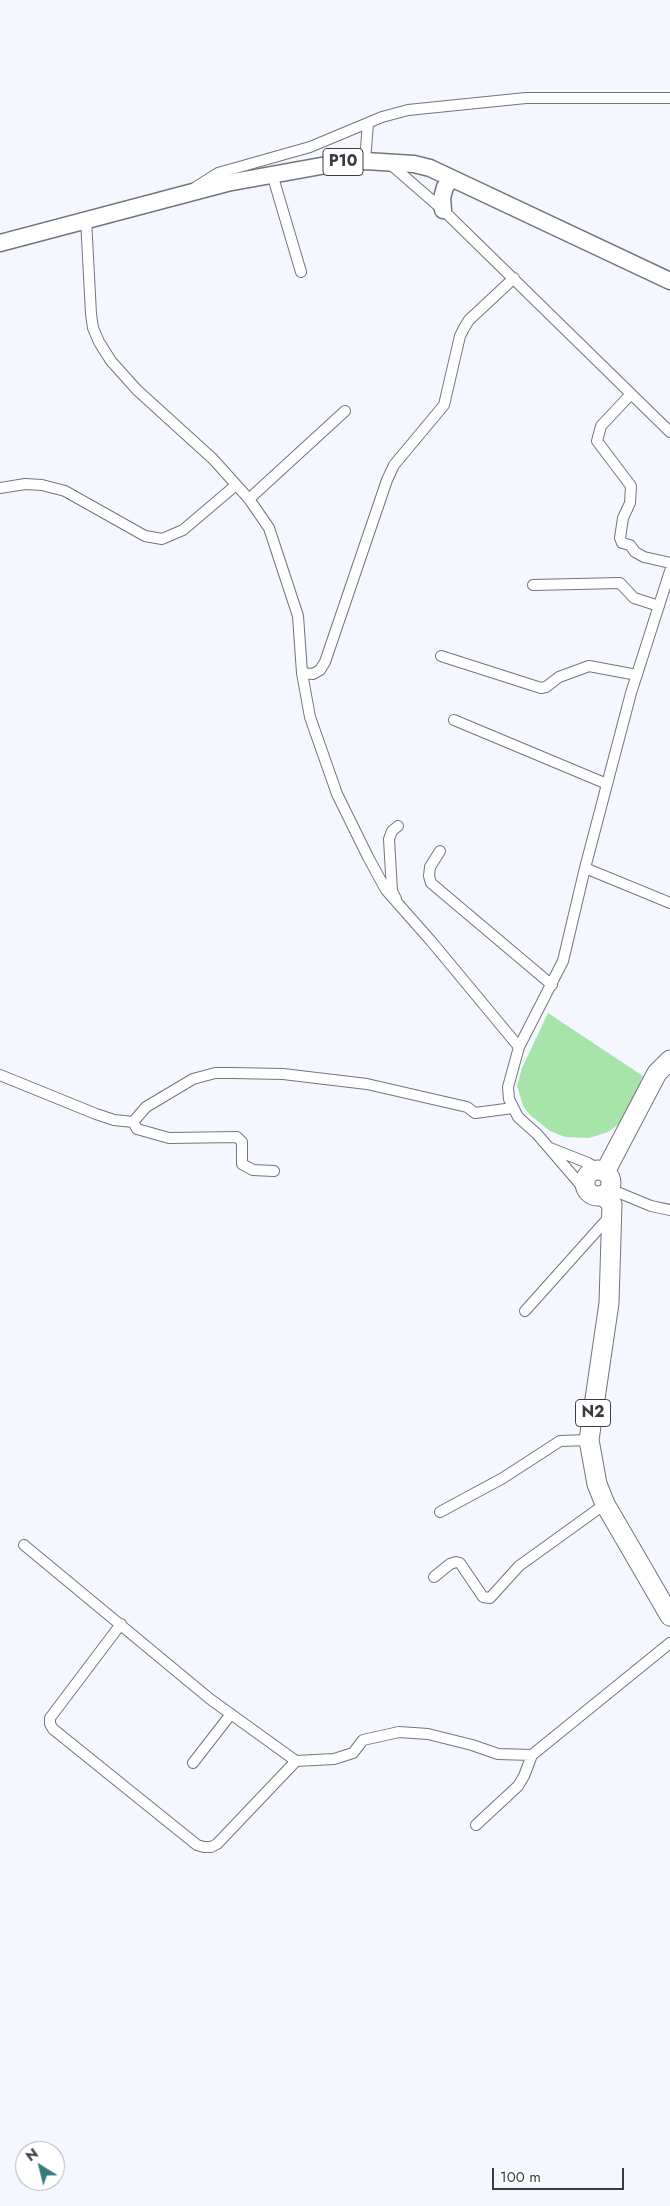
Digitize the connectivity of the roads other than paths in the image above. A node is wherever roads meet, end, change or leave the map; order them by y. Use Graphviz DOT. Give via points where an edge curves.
graph roads {
  1 [pos="670,98"];
  2 [pos="368,123"];
  3 [pos="365,161"];
  4 [pos="389,163"];
  5 [pos="272,174"];
  6 [pos="451,179"];
  7 [pos="187,193"];
  8 [pos="443,210"];
  9 [pos="86,219"];
  10 [pos="0,243"];
  11 [pos="301,272"];
  12 [pos="514,278"];
  13 [pos="670,281"];
  14 [pos="632,394"];
  15 [pos="345,411"];
  16 [pos="670,432"];
  17 [pos="236,485"];
  18 [pos="0,488"];
  19 [pos="249,499"];
  20 [pos="670,563"];
  21 [pos="670,571"];
  22 [pos="668,583"];
  23 [pos="533,585"];
  24 [pos="659,606"];
  25 [pos="440,656"];
  26 [pos="302,673"];
  27 [pos="637,675"];
  28 [pos="454,720"];
  29 [pos="607,784"];
  30 [pos="398,826"];
  31 [pos="440,851"];
  32 [pos="584,868"];
  33 [pos="670,903"];
  34 [pos="401,909"];
  35 [pos="552,985"];
  36 [pos="519,1047"];
  37 [pos="670,1060"];
  38 [pos="0,1075"];
  39 [pos="513,1108"];
  40 [pos="133,1122"];
  41 [pos="549,1147"];
  42 [pos="274,1171"];
  43 [pos="604,1182"];
  44 [pos="585,1186"];
  45 [pos="670,1210"];
  46 [pos="612,1213"];
  47 [pos="525,1311"];
  48 [pos="588,1440"];
  49 [pos="605,1504"];
  50 [pos="440,1512"];
  51 [pos="24,1545"];
  52 [pos="434,1577"];
  53 [pos="670,1616"];
  54 [pos="120,1624"];
  55 [pos="670,1643"];
  56 [pos="231,1714"];
  57 [pos="532,1755"];
  58 [pos="296,1761"];
  59 [pos="193,1763"];
  60 [pos="476,1825"];
  1 -- 2 [label="street" via="526,98 408,110"];
  2 -- 3 [label="street"];
  2 -- 7 [label="street" via="310,147 218,173"];
  3 -- 4 [label="main road, P10"];
  3 -- 5 [label="main road, P10"];
  4 -- 6 [label="main road, P10" via="430,168"];
  4 -- 8 [label="street"];
  5 -- 7 [label="main road, P10"];
  5 -- 11 [label="street"];
  6 -- 8 [label="main road" via="442,198"];
  6 -- 13 [label="main road, P10"];
  7 -- 9 [label="main road, P10"];
  8 -- 12 [label="street"];
  9 -- 10 [label="main road, P10"];
  9 -- 17 [label="street" via="91,314 99,342 137,390 213,459"];
  12 -- 14 [label="street"];
  12 -- 26 [label="street" via="464,328 444,405 394,465 386,480 325,662 313,674"];
  14 -- 16 [label="street"];
  14 -- 20 [label="street" via="601,426 597,441 631,486 630,503 622,518 622,543 630,545 644,557"];
  15 -- 19 [label="street"];
  17 -- 18 [label="street" via="183,530 162,538 145,536 65,492 42,485"];
  17 -- 19 [label="street"];
  19 -- 26 [label="street" via="269,528 288,583 298,616"];
  21 -- 22 [label="street"];
  22 -- 24 [label="street"];
  23 -- 24 [label="street" via="620,583 634,598"];
  24 -- 27 [label="street"];
  25 -- 27 [label="street" via="541,688 589,666"];
  26 -- 34 [label="street" via="310,717 337,794 386,890"];
  27 -- 29 [label="street"];
  28 -- 29 [label="street"];
  29 -- 32 [label="street"];
  30 -- 34 [label="street" via="389,839 390,868 392,892"];
  31 -- 35 [label="street" via="430,867 431,883"];
  32 -- 33 [label="street"];
  32 -- 35 [label="street" via="564,961"];
  34 -- 36 [label="street"];
  35 -- 36 [label="street"];
  36 -- 39 [label="street" via="508,1087"];
  37 -- 43 [label="highway" via="657,1073"];
  38 -- 40 [label="street" via="96,1114"];
  39 -- 40 [label="street" via="475,1113 467,1107 367,1084 283,1074 224,1073 204,1075 182,1085 146,1106"];
  39 -- 41 [label="street"];
  40 -- 42 [label="street" via="137,1129 169,1138 237,1137 242,1142 242,1164 253,1170"];
  41 -- 43 [label="street" via="588,1163"];
  41 -- 44 [label="street"];
  43 -- 44 [label="highway" via="592,1195"];
  43 -- 45 [label="street" via="651,1206"];
  43 -- 46 [label="highway"];
  46 -- 47 [label="street"];
  46 -- 48 [label="highway, N2" via="609,1303"];
  48 -- 49 [label="highway, N2" via="597,1484"];
  48 -- 50 [label="street" via="560,1441 503,1478"];
  49 -- 52 [label="street" via="519,1566 490,1598 483,1597 456,1562"];
  49 -- 53 [label="highway, N2"];
  51 -- 54 [label="street"];
  54 -- 56 [label="street"];
  54 -- 58 [label="street" via="50,1718 50,1724 197,1844 211,1847 217,1844"];
  55 -- 57 [label="street"];
  56 -- 58 [label="street"];
  56 -- 59 [label="street"];
  57 -- 58 [label="street" via="498,1754 428,1734 398,1732 363,1740 354,1753 334,1759"];
  57 -- 60 [label="street" via="518,1786"];
}
